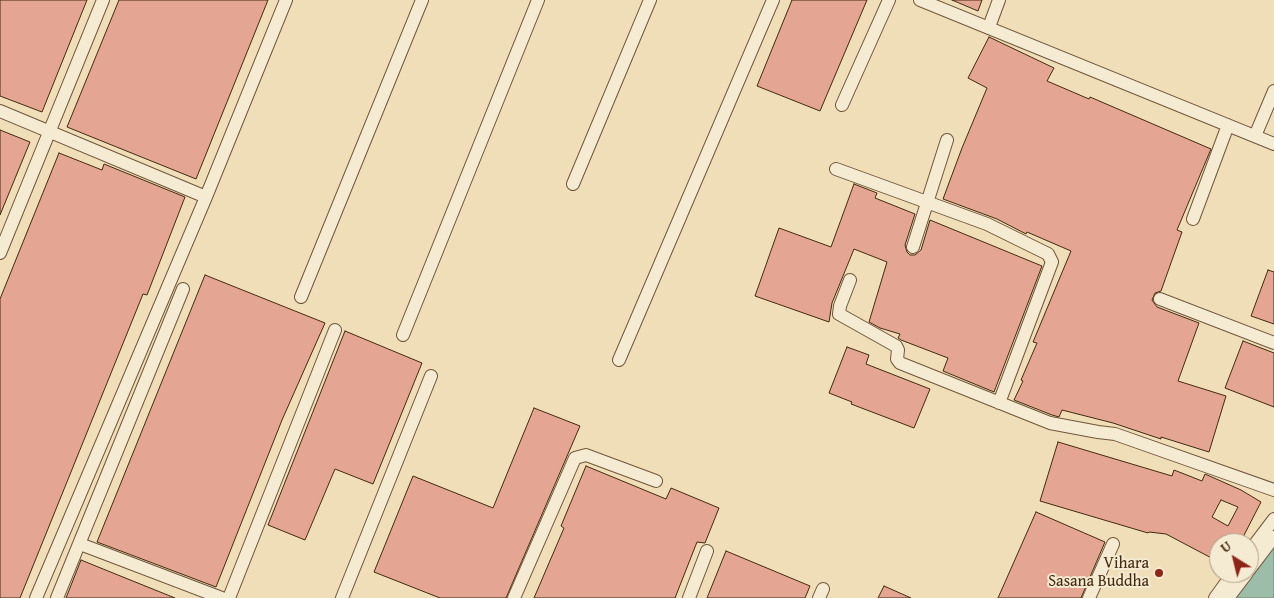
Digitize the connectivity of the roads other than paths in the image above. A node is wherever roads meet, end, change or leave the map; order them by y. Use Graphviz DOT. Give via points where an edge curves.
graph roads {
  1 [pos="103,0"];
  2 [pos="286,0"];
  3 [pos="422,0"];
  4 [pos="538,0"];
  5 [pos="650,0"];
  6 [pos="773,0"];
  7 [pos="889,0"];
  8 [pos="920,0"];
  9 [pos="999,0"];
  10 [pos="988,27"];
  11 [pos="1274,91"];
  12 [pos="842,104"];
  13 [pos="0,111"];
  14 [pos="1228,125"];
  15 [pos="49,130"];
  16 [pos="1255,136"];
  17 [pos="947,140"];
  18 [pos="1274,144"];
  19 [pos="836,170"];
  20 [pos="573,184"];
  21 [pos="206,196"];
  22 [pos="927,202"];
  23 [pos="1193,219"];
  24 [pos="914,247"];
  25 [pos="0,252"];
  26 [pos="850,280"];
  27 [pos="183,289"];
  28 [pos="301,297"];
  29 [pos="1160,299"];
  30 [pos="336,330"];
  31 [pos="403,335"];
  32 [pos="1274,342"];
  33 [pos="619,360"];
  34 [pos="431,376"];
  35 [pos="999,403"];
  36 [pos="656,481"];
  37 [pos="1274,490"];
  38 [pos="1274,519"];
  39 [pos="1274,537"];
  40 [pos="1259,539"];
  41 [pos="80,544"];
  42 [pos="1113,544"];
  43 [pos="707,551"];
  44 [pos="1259,557"];
  45 [pos="1226,583"];
  46 [pos="1239,583"];
  47 [pos="36,598"];
  48 [pos="58,598"];
  49 [pos="222,598"];
  50 [pos="228,598"];
  51 [pos="342,598"];
  52 [pos="514,598"];
  53 [pos="689,598"];
  54 [pos="1089,598"];
  55 [pos="1215,598"];
  56 [pos="1228,598"];
  1 -- 15 [label="lane"];
  2 -- 21 [label="lane"];
  3 -- 28 [label="lane"];
  4 -- 31 [label="lane"];
  5 -- 20 [label="lane"];
  6 -- 33 [label="lane"];
  7 -- 12 [label="lane"];
  8 -- 10 [label="lane"];
  9 -- 10 [label="lane"];
  10 -- 14 [label="lane"];
  11 -- 16 [label="lane"];
  13 -- 15 [label="lane"];
  14 -- 16 [label="lane"];
  14 -- 23 [label="lane"];
  15 -- 21 [label="lane"];
  15 -- 25 [label="lane"];
  16 -- 18 [label="lane"];
  17 -- 22 [label="lane"];
  19 -- 22 [label="lane"];
  21 -- 47 [label="lane"];
  22 -- 24 [label="lane"];
  22 -- 35 [label="lane" via="987,224 1048,254 1052,262"];
  26 -- 35 [label="lane" via="839,314 896,346 900,363"];
  27 -- 41 [label="lane"];
  29 -- 32 [label="lane"];
  30 -- 50 [label="lane"];
  34 -- 51 [label="lane"];
  35 -- 37 [label="lane" via="1050,423 1115,434"];
  36 -- 52 [label="lane" via="586,455 575,458"];
  38 -- 40 [label="lane"];
  39 -- 44 [label="lane"];
  41 -- 48 [label="lane"];
  41 -- 49 [label="lane"];
  42 -- 54 [label="lane"];
  43 -- 53 [label="lane"];
  45 -- 55 [label="lane"];
  46 -- 56 [label="lane"];
}
